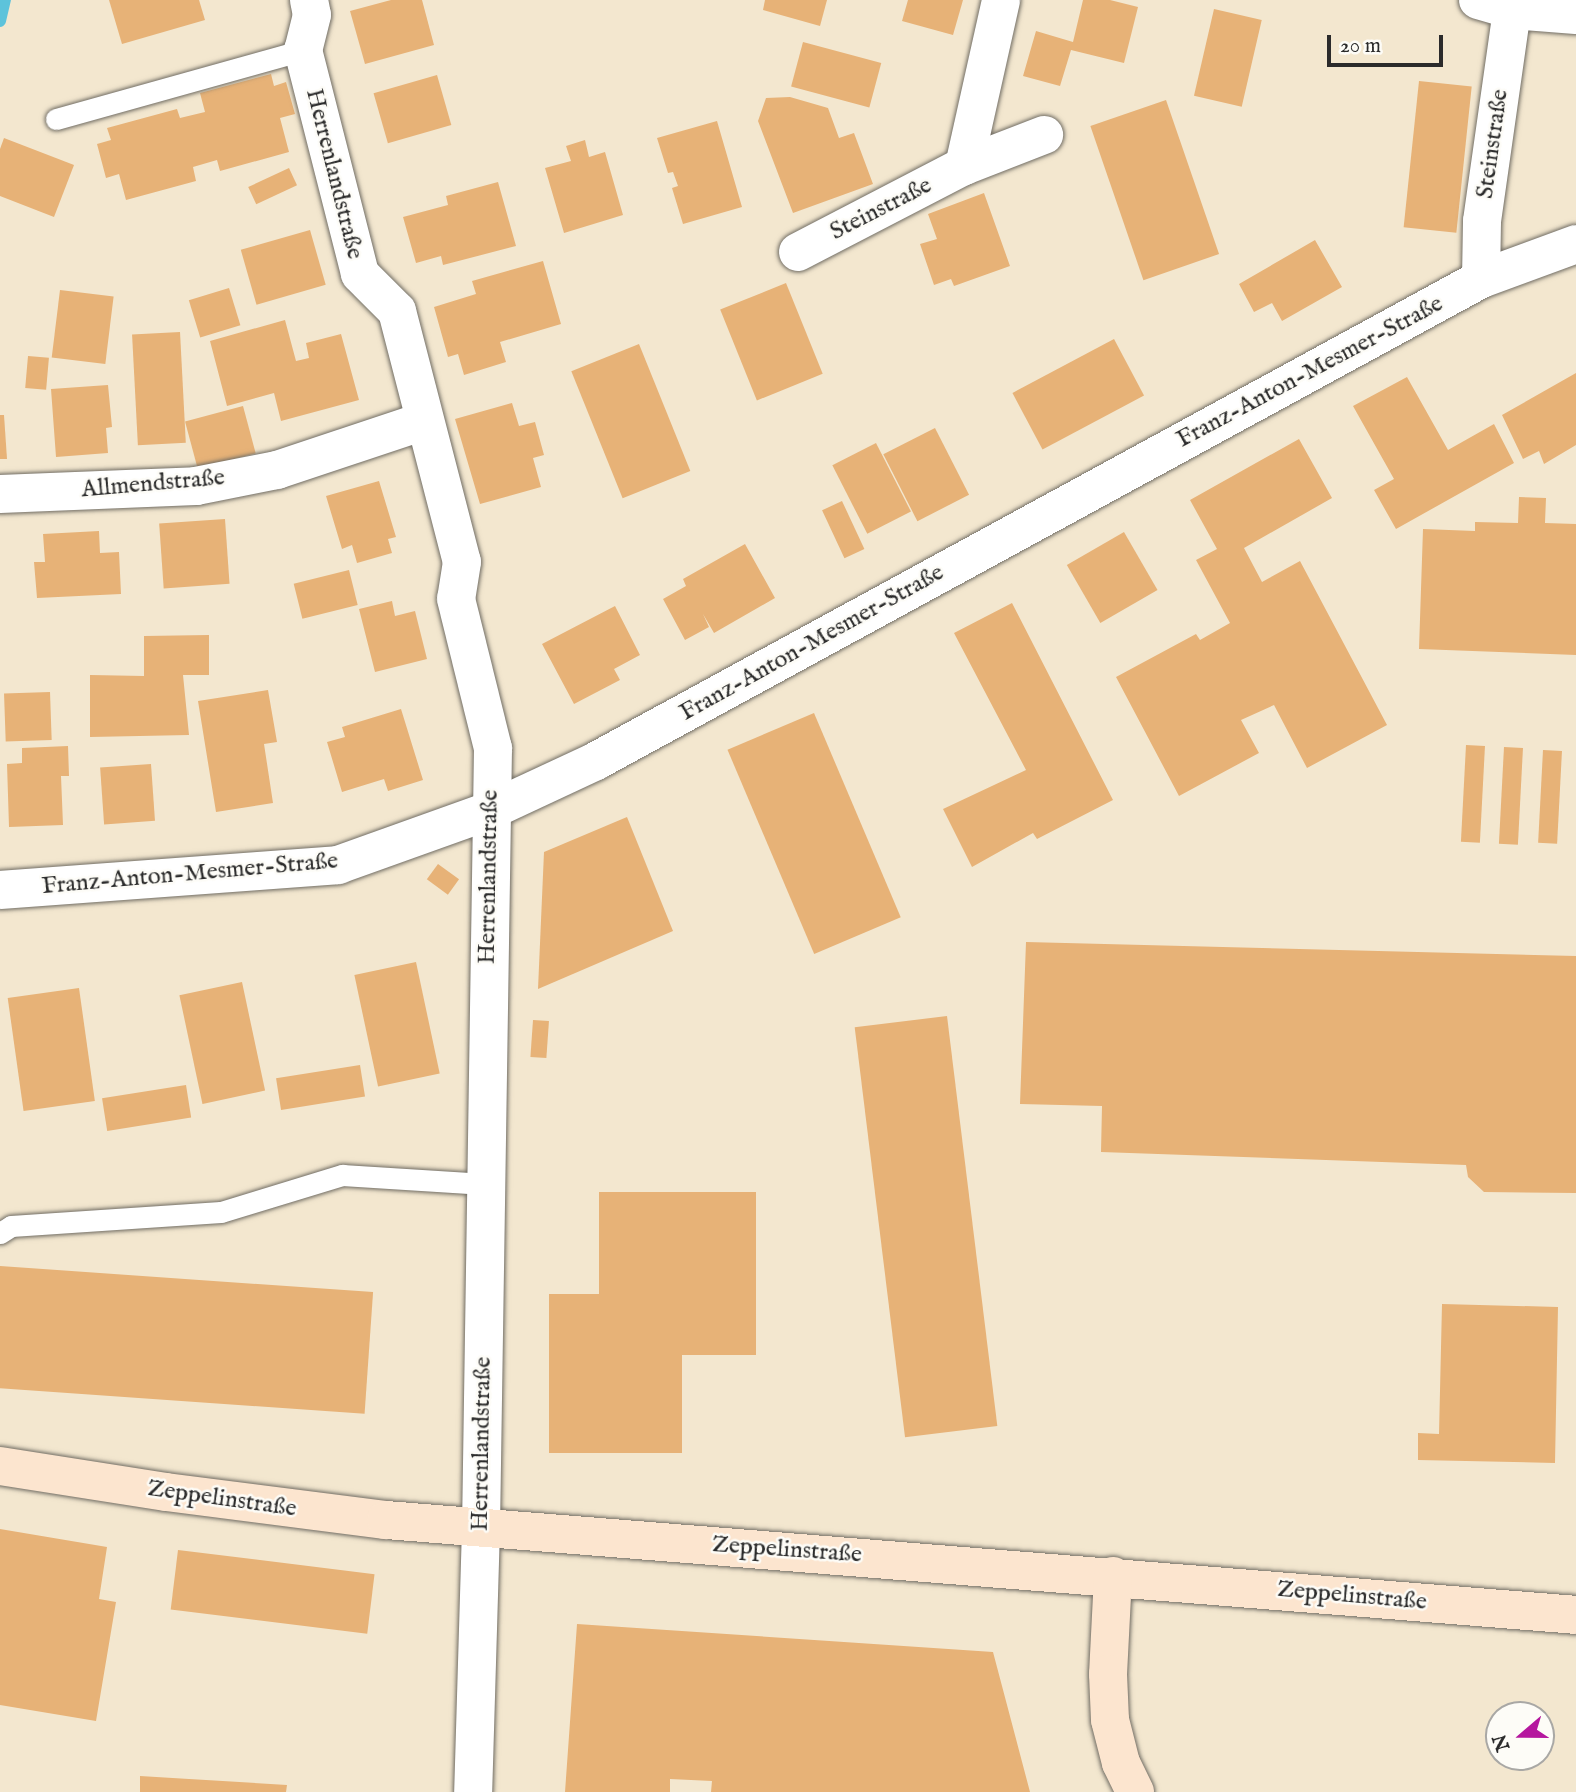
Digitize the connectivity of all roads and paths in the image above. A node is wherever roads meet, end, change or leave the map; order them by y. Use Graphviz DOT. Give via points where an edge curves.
graph roads {
  1 [pos="309,0"];
  2 [pos="1001,0"];
  3 [pos="1495,5"];
  4 [pos="1576,15"];
  5 [pos="303,50"];
  6 [pos="56,119"];
  7 [pos="1044,135"];
  8 [pos="964,166"];
  9 [pos="1576,244"];
  10 [pos="798,252"];
  11 [pos="1481,279"];
  12 [pos="424,421"];
  13 [pos="0,494"];
  14 [pos="489,811"];
  15 [pos="0,890"];
  16 [pos="485,1184"];
  17 [pos="0,1233"];
  18 [pos="0,1466"];
  19 [pos="481,1528"];
  20 [pos="1113,1576"];
  21 [pos="1576,1615"];
  22 [pos="473,1792"];
  23 [pos="1136,1792"];
  1 -- 5 [label="street" via="313,15"];
  2 -- 8 [label="street"];
  3 -- 4 [label="street, Steinstraße"];
  3 -- 11 [label="street, Steinstraße"];
  5 -- 6 [label="lane"];
  5 -- 12 [label="street, Herrenlandstraße" via="360,274 397,311"];
  7 -- 8 [label="street, Steinstraße"];
  8 -- 10 [label="street, Steinstraße"];
  9 -- 11 [label="street, Franz-Anton-Mesmer-Straße"];
  11 -- 14 [label="street, Franz-Anton-Mesmer-Straße" via="593,762"];
  12 -- 13 [label="street, Allmendstraße" via="277,470 196,486"];
  12 -- 14 [label="street, Herrenlandstraße" via="461,562 456,599 493,748"];
  14 -- 15 [label="street, Franz-Anton-Mesmer-Straße" via="338,865"];
  14 -- 16 [label="street, Herrenlandstraße"];
  16 -- 17 [label="lane" via="342,1175 221,1212 11,1226"];
  16 -- 19 [label="street, Herrenlandstraße"];
  18 -- 19 [label="main road, Zeppelinstraße" via="386,1520"];
  19 -- 20 [label="main road, Zeppelinstraße"];
  19 -- 22 [label="street, Herrenlandstraße"];
  20 -- 21 [label="main road, Zeppelinstraße"];
  20 -- 23 [label="main road" via="1110,1720 1121,1763"];
}
